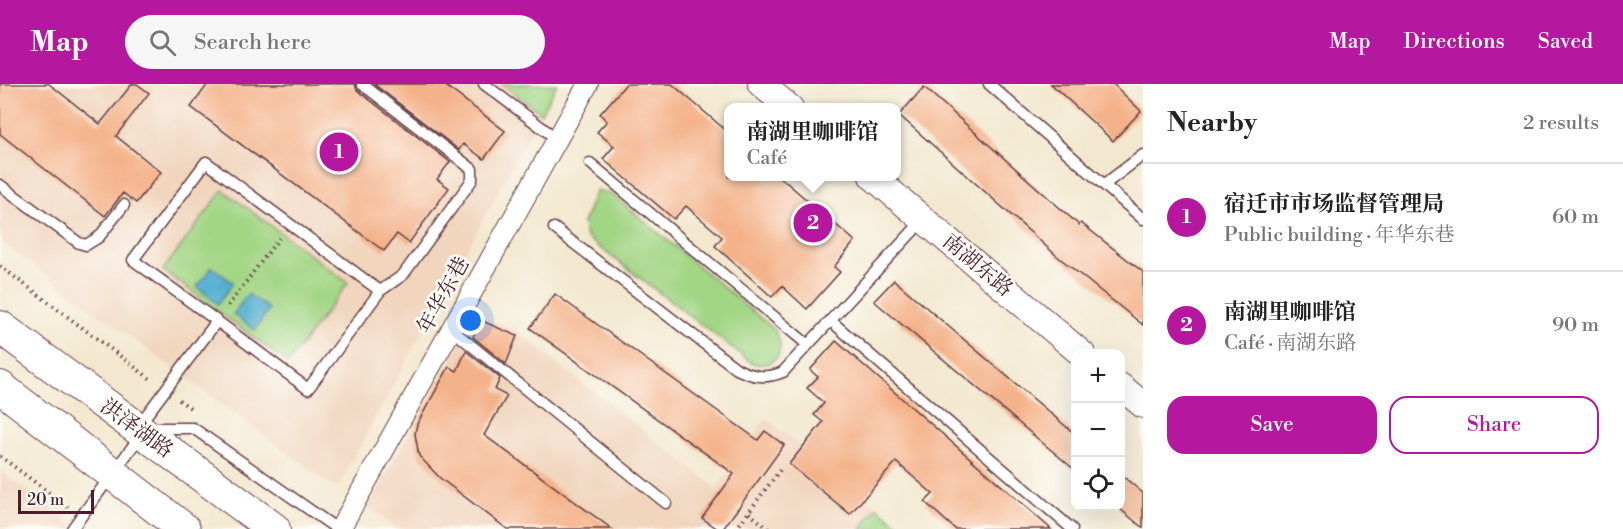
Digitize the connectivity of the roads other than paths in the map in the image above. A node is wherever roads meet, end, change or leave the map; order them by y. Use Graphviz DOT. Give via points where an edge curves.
graph roads {
  1 [pos="362,84"];
  2 [pos="484,84"];
  3 [pos="588,84"];
  4 [pos="761,84"];
  5 [pos="989,84"];
  6 [pos="784,103"];
  7 [pos="557,138"];
  8 [pos="1143,155"];
  9 [pos="590,163"];
  10 [pos="878,181"];
  11 [pos="1105,184"];
  12 [pos="0,185"];
  13 [pos="124,206"];
  14 [pos="924,219"];
  15 [pos="1143,219"];
  16 [pos="554,228"];
  17 [pos="380,291"];
  18 [pos="216,321"];
  19 [pos="831,321"];
  20 [pos="0,327"];
  21 [pos="451,329"];
  22 [pos="808,345"];
  23 [pos="1076,349"];
  24 [pos="0,387"];
  25 [pos="1125,390"];
  26 [pos="1143,405"];
  27 [pos="140,430"];
  28 [pos="112,473"];
  29 [pos="666,503"];
  30 [pos="72,529"];
  31 [pos="184,529"];
  32 [pos="274,529"];
  33 [pos="338,529"];
  34 [pos="1072,529"];
  1 -- 17 [label="lane" via="472,169 472,180 404,275"];
  2 -- 7 [label="lane"];
  3 -- 7 [label="street, 年华东巷"];
  4 -- 6 [label="street"];
  5 -- 11 [label="lane"];
  7 -- 21 [label="street, 年华东巷"];
  8 -- 11 [label="lane"];
  9 -- 22 [label="lane"];
  10 -- 14 [label="street, 南湖东路"];
  11 -- 15 [label="lane"];
  12 -- 13 [label="lane" via="79,243 99,237"];
  14 -- 19 [label="lane"];
  14 -- 23 [label="street, 南湖东路"];
  16 -- 22 [label="lane" via="750,375 769,378 783,372"];
  17 -- 18 [label="lane" via="308,389"];
  17 -- 18 [label="lane" via="206,162 133,260"];
  18 -- 27 [label="lane"];
  19 -- 22 [label="lane"];
  19 -- 34 [label="lane"];
  20 -- 27 [label="main road, 洪泽湖路"];
  21 -- 29 [label="lane"];
  21 -- 33 [label="street, 年华东巷"];
  24 -- 28 [label="main road"];
  25 -- 26 [label="street"];
  27 -- 28 [label="lane"];
  27 -- 32 [label="main road, 洪泽湖路"];
  27 -- 33 [label="lane" via="193,428"];
  28 -- 30 [label="lane"];
  28 -- 31 [label="main road"];
}
